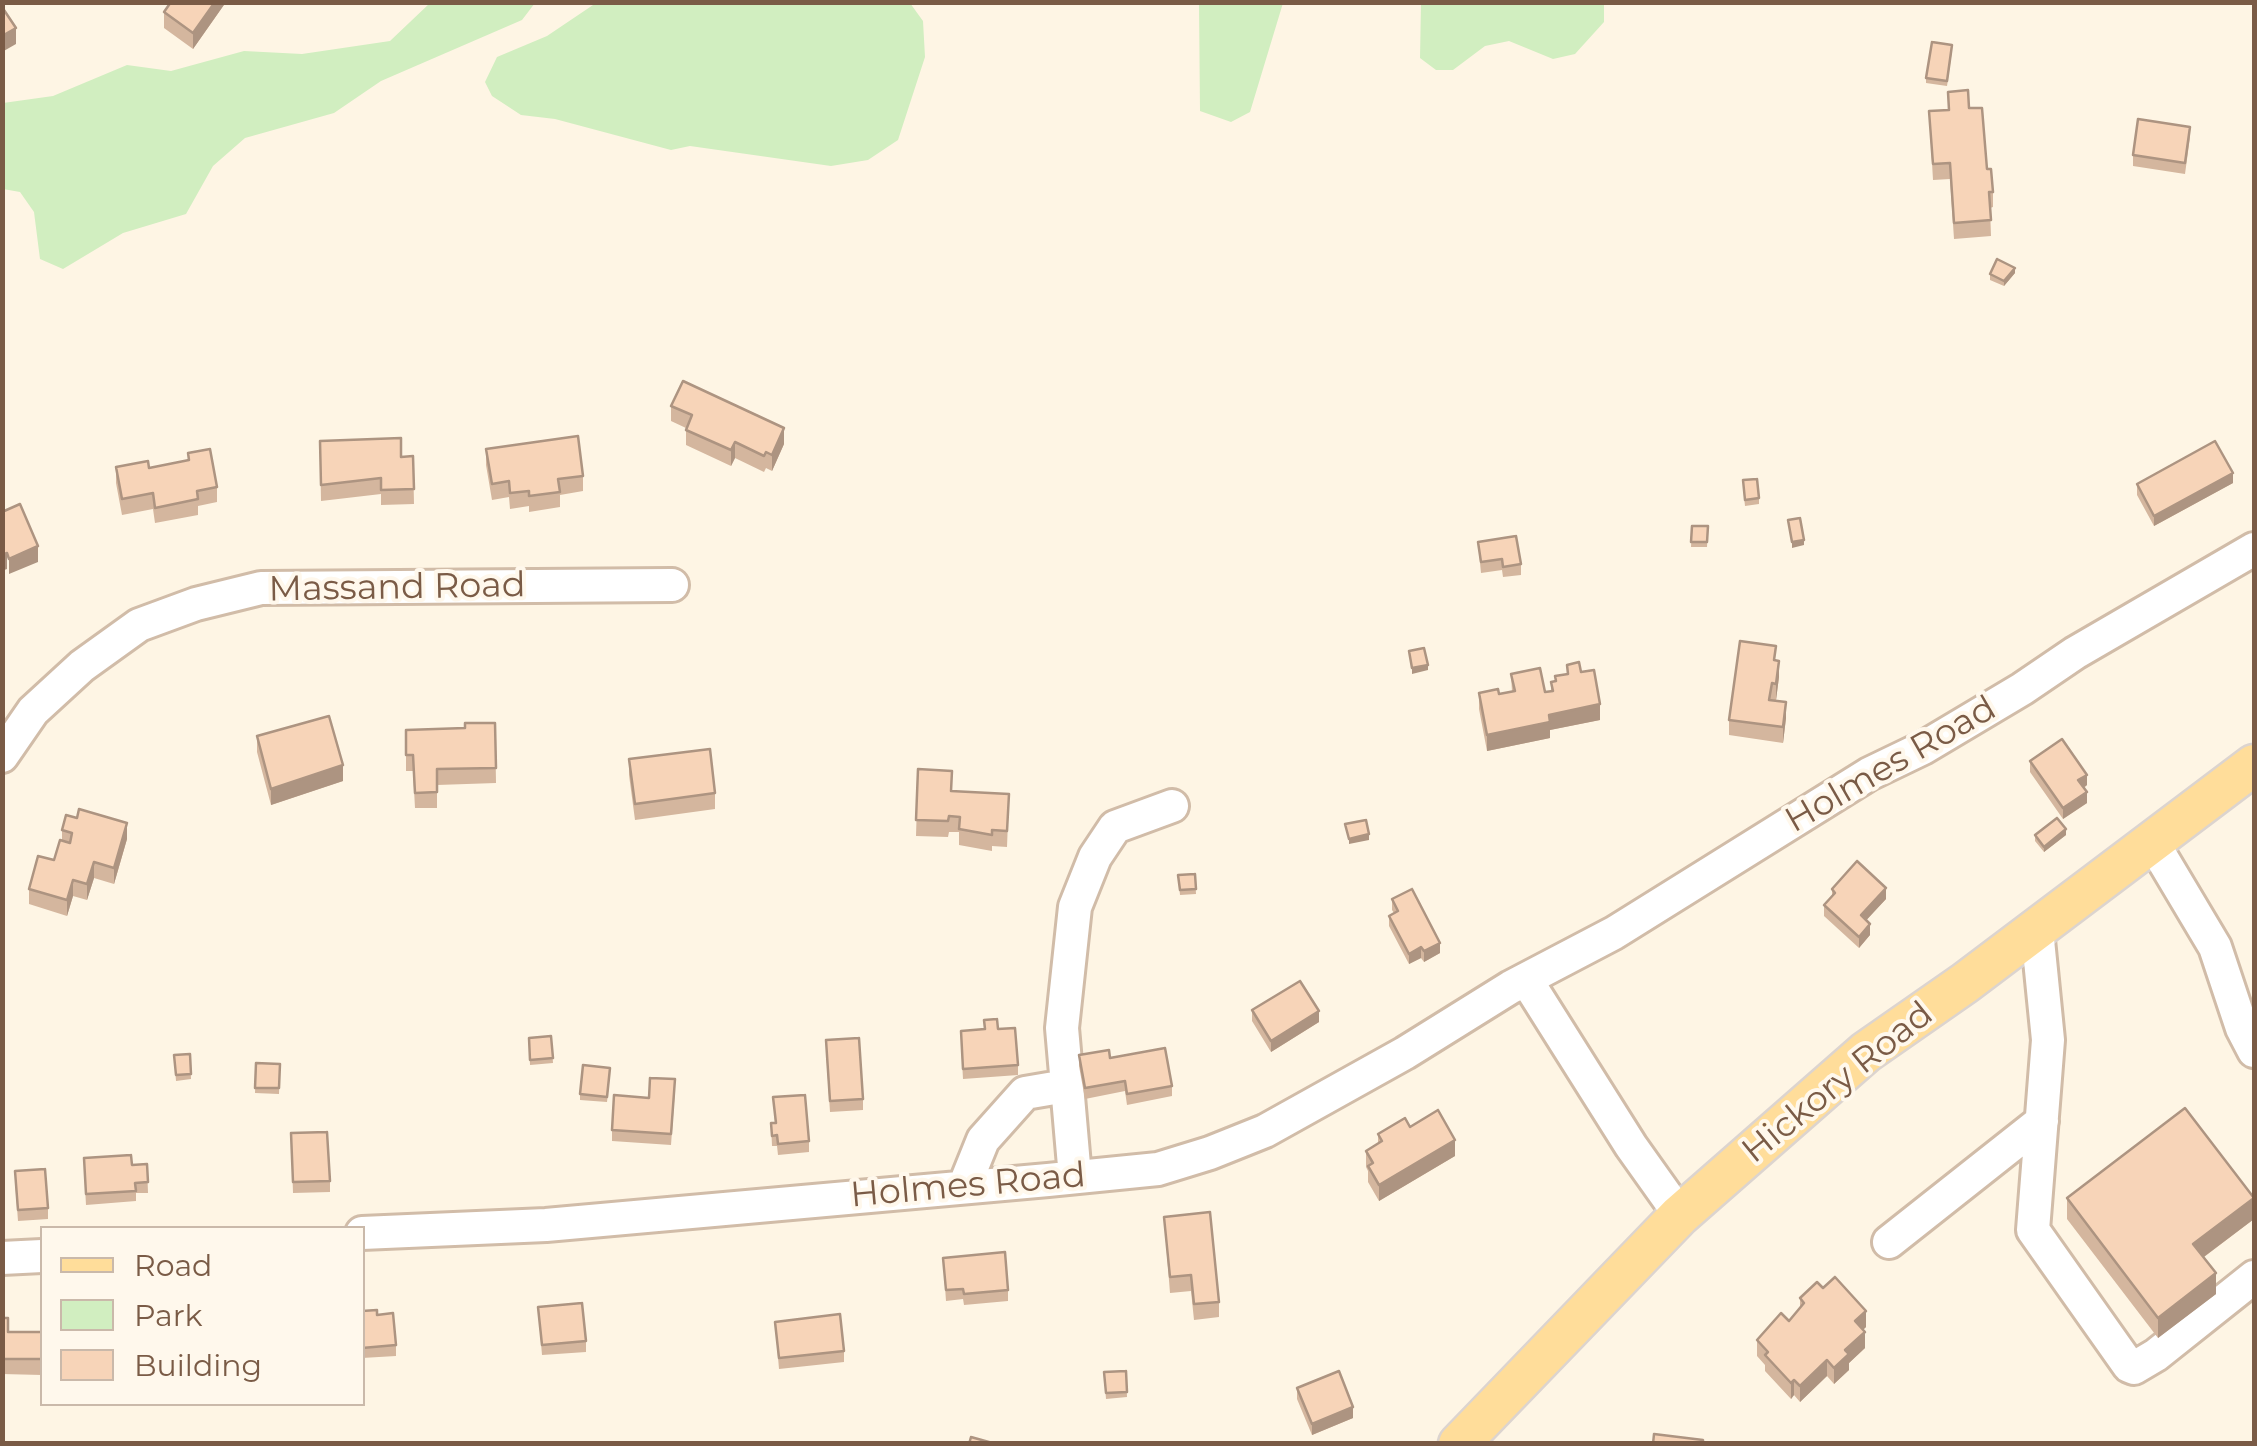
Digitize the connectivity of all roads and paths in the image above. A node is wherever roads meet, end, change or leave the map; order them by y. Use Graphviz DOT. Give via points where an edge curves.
graph roads {
  1 [pos="2254,549"];
  2 [pos="672,585"];
  3 [pos="2,756"];
  4 [pos="2254,766"];
  5 [pos="1172,806"];
  6 [pos="2153,843"];
  7 [pos="2036,930"];
  8 [pos="1527,981"];
  9 [pos="2254,1051"];
  10 [pos="1066,1086"];
  11 [pos="2042,1121"];
  12 [pos="1075,1177"];
  13 [pos="964,1187"];
  14 [pos="1680,1215"];
  15 [pos="365,1233"];
  16 [pos="1889,1242"];
  17 [pos="40,1256"];
  18 [pos="2,1258"];
  19 [pos="2254,1277"];
  20 [pos="1459,1444"];
  1 -- 8 [label="street, Holmes Road"];
  2 -- 3 [label="street, Massand Road" via="261,588 196,604 139,625 82,666 33,711"];
  4 -- 6 [label="main road, Hickory Road"];
  5 -- 10 [label="street" via="1115,827 1075,907 1062,1028"];
  6 -- 7 [label="main road, Hickory Road"];
  6 -- 9 [label="street" via="2215,947"];
  7 -- 11 [label="street" via="2048,1040"];
  7 -- 14 [label="main road, Hickory Road" via="1866,1052"];
  8 -- 12 [label="street, Holmes Road" via="1265,1131 1158,1168"];
  8 -- 14 [label="street"];
  10 -- 12 [label="street"];
  10 -- 13 [label="street" via="1026,1093 983,1140"];
  11 -- 16 [label="street"];
  11 -- 19 [label="street" via="2033,1230 2130,1366 2156,1355"];
  12 -- 13 [label="street, Holmes Road"];
  13 -- 15 [label="street, Holmes Road" via="546,1225"];
  14 -- 20 [label="main road, Hickory Road"];
  17 -- 18 [label="street"];
}
